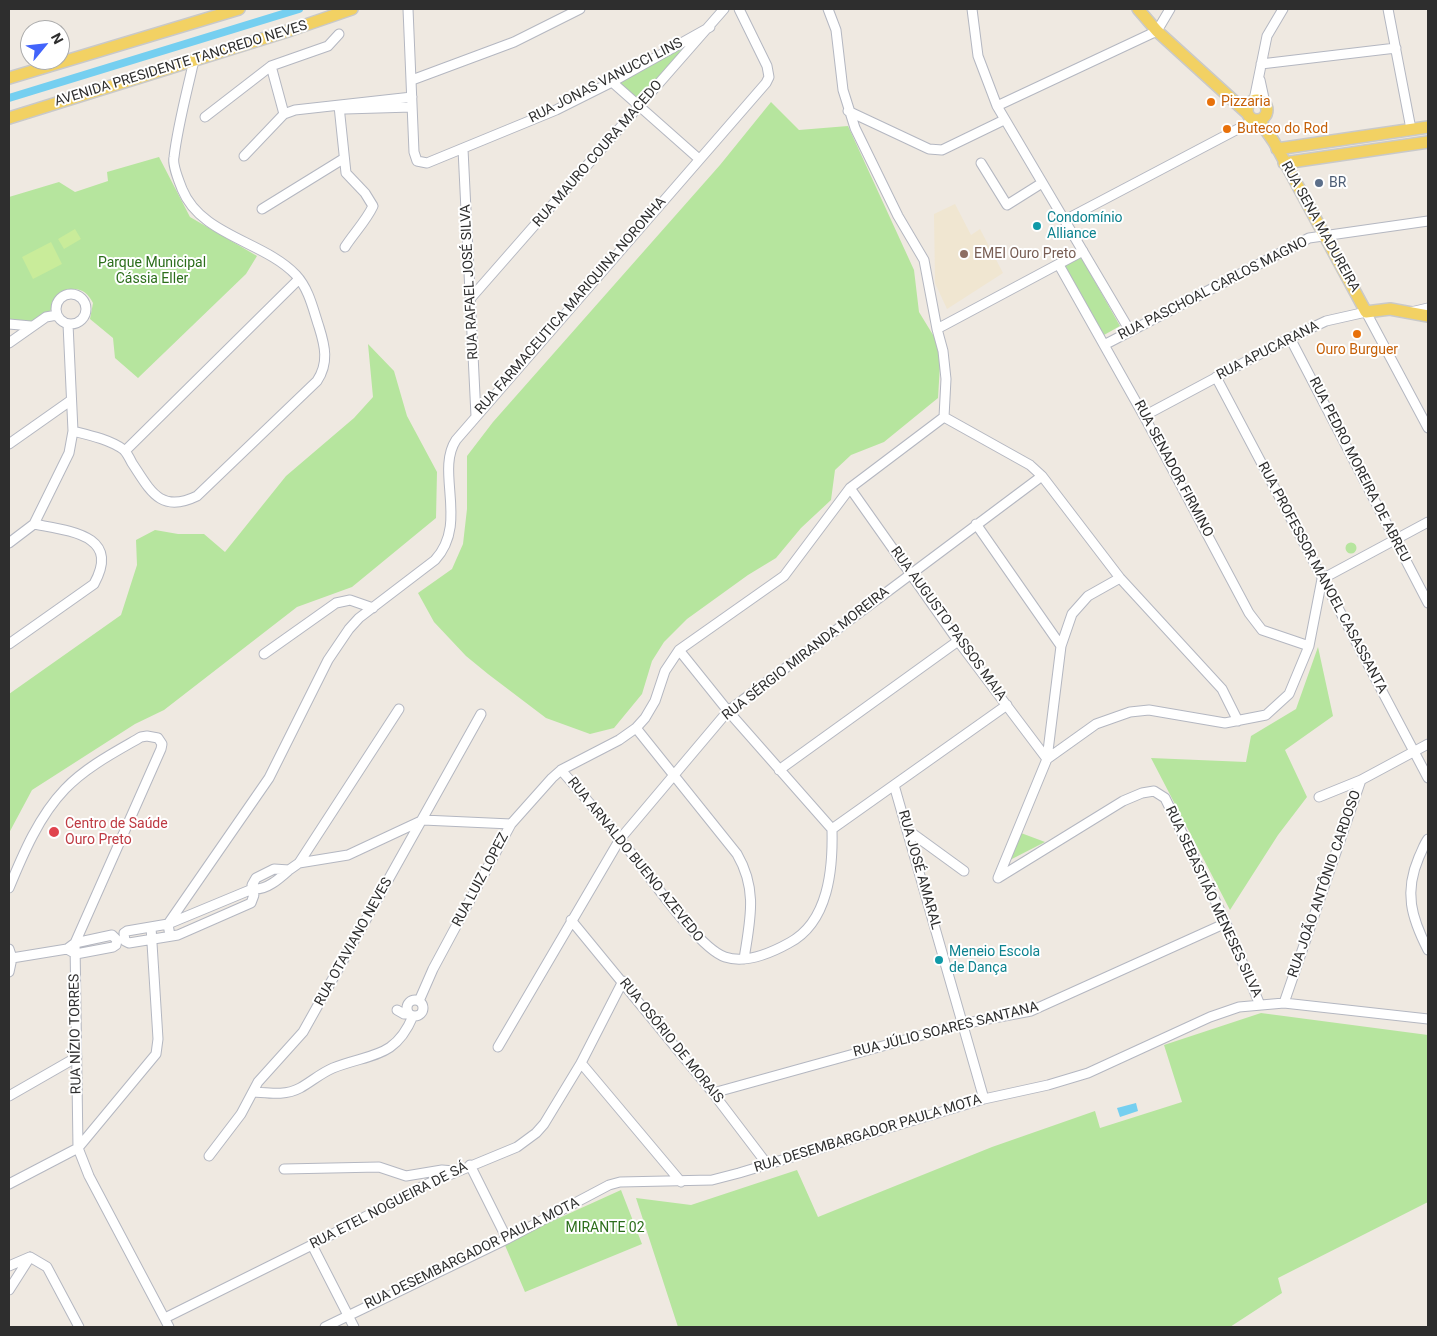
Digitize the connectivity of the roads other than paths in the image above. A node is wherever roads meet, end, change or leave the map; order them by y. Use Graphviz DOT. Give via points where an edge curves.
graph roads {
  1 [pos="239,9"];
  2 [pos="352,9"];
  3 [pos="408,9"];
  4 [pos="580,9"];
  5 [pos="724,9"];
  6 [pos="738,9"];
  7 [pos="828,9"];
  8 [pos="972,9"];
  9 [pos="1138,9"];
  10 [pos="1170,9"];
  11 [pos="1283,9"];
  12 [pos="1388,9"];
  13 [pos="213,13"];
  14 [pos="710,27"];
  15 [pos="1157,31"];
  16 [pos="339,34"];
  17 [pos="1396,48"];
  18 [pos="194,60"];
  19 [pos="1261,64"];
  20 [pos="271,66"];
  21 [pos="9,78"];
  22 [pos="1259,78"];
  23 [pos="412,80"];
  24 [pos="612,82"];
  25 [pos="1226,92"];
  26 [pos="412,97"];
  27 [pos="1253,100"];
  28 [pos="641,106"];
  29 [pos="997,106"];
  30 [pos="412,107"];
  31 [pos="338,108"];
  32 [pos="848,110"];
  33 [pos="284,114"];
  34 [pos="1257,114"];
  35 [pos="205,117"];
  36 [pos="9,118"];
  37 [pos="1004,120"];
  38 [pos="1428,127"];
  39 [pos="1411,129"];
  40 [pos="1428,142"];
  41 [pos="1276,146"];
  42 [pos="463,149"];
  43 [pos="244,156"];
  44 [pos="343,159"];
  45 [pos="700,159"];
  46 [pos="981,163"];
  47 [pos="1284,163"];
  48 [pos="1042,183"];
  49 [pos="262,209"];
  50 [pos="1065,220"];
  51 [pos="1428,220"];
  52 [pos="1323,236"];
  53 [pos="345,247"];
  54 [pos="1083,251"];
  55 [pos="1059,265"];
  56 [pos="299,279"];
  57 [pos="470,298"];
  58 [pos="1428,308"];
  59 [pos="1366,312"];
  60 [pos="1410,312"];
  61 [pos="57,315"];
  62 [pos="1428,316"];
  63 [pos="9,324"];
  64 [pos="68,324"];
  65 [pos="31,326"];
  66 [pos="936,330"];
  67 [pos="1130,331"];
  68 [pos="1290,338"];
  69 [pos="9,343"];
  70 [pos="1104,345"];
  71 [pos="1216,378"];
  72 [pos="70,401"];
  73 [pos="476,416"];
  74 [pos="1144,416"];
  75 [pos="944,417"];
  76 [pos="1428,428"];
  77 [pos="73,431"];
  78 [pos="9,444"];
  79 [pos="124,451"];
  80 [pos="1042,476"];
  81 [pos="850,488"];
  82 [pos="1428,522"];
  83 [pos="34,524"];
  84 [pos="976,524"];
  85 [pos="1395,540"];
  86 [pos="9,543"];
  87 [pos="911,574"];
  88 [pos="1120,578"];
  89 [pos="1322,579"];
  90 [pos="1428,603"];
  91 [pos="373,608"];
  92 [pos="958,641"];
  93 [pos="9,644"];
  94 [pos="1061,646"];
  95 [pos="1309,646"];
  96 [pos="679,650"];
  97 [pos="264,654"];
  98 [pos="1006,705"];
  99 [pos="399,709"];
  100 [pos="728,711"];
  101 [pos="481,714"];
  102 [pos="1238,721"];
  103 [pos="636,728"];
  104 [pos="1428,744"];
  105 [pos="1414,752"];
  106 [pos="1048,759"];
  107 [pos="561,770"];
  108 [pos="779,770"];
  109 [pos="673,774"];
  110 [pos="1428,778"];
  111 [pos="1361,780"];
  112 [pos="894,785"];
  113 [pos="1319,797"];
  114 [pos="423,820"];
  115 [pos="511,824"];
  116 [pos="832,828"];
  117 [pos="909,831"];
  118 [pos="620,839"];
  119 [pos="1428,839"];
  120 [pos="299,863"];
  121 [pos="289,870"];
  122 [pos="964,871"];
  123 [pos="9,888"];
  124 [pos="571,920"];
  125 [pos="1226,923"];
  126 [pos="168,924"];
  127 [pos="151,927"];
  128 [pos="170,936"];
  129 [pos="154,940"];
  130 [pos="75,943"];
  131 [pos="67,949"];
  132 [pos="1428,950"];
  133 [pos="10,954"];
  134 [pos="76,954"];
  135 [pos="744,959"];
  136 [pos="9,972"];
  137 [pos="623,981"];
  138 [pos="1284,1003"];
  139 [pos="1260,1005"];
  140 [pos="397,1010"];
  141 [pos="411,1015"];
  142 [pos="1428,1018"];
  143 [pos="962,1024"];
  144 [pos="498,1047"];
  145 [pos="77,1057"];
  146 [pos="581,1063"];
  147 [pos="254,1092"];
  148 [pos="713,1093"];
  149 [pos="9,1096"];
  150 [pos="984,1099"];
  151 [pos="78,1148"];
  152 [pos="208,1156"];
  153 [pos="767,1164"];
  154 [pos="470,1165"];
  155 [pos="284,1169"];
  156 [pos="454,1171"];
  157 [pos="681,1182"];
  158 [pos="9,1184"];
  159 [pos="507,1239"];
  160 [pos="312,1245"];
  161 [pos="30,1257"];
  162 [pos="9,1266"];
  163 [pos="9,1290"];
  164 [pos="348,1315"];
  165 [pos="165,1318"];
  166 [pos="79,1327"];
  167 [pos="169,1327"];
  168 [pos="325,1327"];
  169 [pos="354,1327"];
  1 -- 13 [label="main road"];
  2 -- 18 [label="main road, AVENIDA PRESIDENTE TANCREDO NEVES"];
  3 -- 23 [label="street"];
  4 -- 23 [label="street" via="514,42"];
  5 -- 14 [label="street, RUA MAURO COURA MACEDO"];
  6 -- 45 [label="street, RUA FARMACEUTICA MARIQUINA NORONHA" via="768,66 769,77"];
  7 -- 32 [label="street" via="840,48"];
  8 -- 29 [label="street" via="978,56"];
  9 -- 15 [label="main road"];
  10 -- 15 [label="street"];
  11 -- 19 [label="street, RUA SENA MADUREIRA" via="1267,36"];
  12 -- 17 [label="street"];
  13 -- 21 [label="main road"];
  14 -- 24 [label="street, RUA JONAS VANUCCI LINS"];
  14 -- 28 [label="street, RUA MAURO COURA MACEDO"];
  15 -- 25 [label="main road"];
  15 -- 29 [label="street"];
  16 -- 20 [label="street" via="328,46"];
  17 -- 19 [label="street"];
  17 -- 39 [label="street"];
  18 -- 36 [label="main road, AVENIDA PRESIDENTE TANCREDO NEVES"];
  18 -- 56 [label="street" via="173,158 182,189 196,211 286,266"];
  19 -- 22 [label="street, RUA SENA MADUREIRA"];
  20 -- 33 [label="street"];
  20 -- 35 [label="street"];
  22 -- 27 [label="street, RUA SENA MADUREIRA"];
  22 -- 34 [label="street, RUA SENA MADUREIRA"];
  23 -- 26 [label="street"];
  24 -- 28 [label="street"];
  24 -- 42 [label="street, RUA JONAS VANUCCI LINS" via="556,110"];
  25 -- 27 [label="main road"];
  25 -- 34 [label="main road"];
  26 -- 30 [label="street"];
  26 -- 31 [label="street" via="368,101"];
  27 -- 34 [label="main road" via="1260,100"];
  28 -- 45 [label="street"];
  28 -- 57 [label="street, RUA MAURO COURA MACEDO"];
  29 -- 37 [label="street"];
  30 -- 31 [label="street"];
  30 -- 42 [label="street, RUA JONAS VANUCCI LINS" via="417,161 426,163"];
  31 -- 33 [label="street" via="295,110"];
  31 -- 44 [label="street"];
  32 -- 37 [label="street" via="929,149 942,150"];
  32 -- 66 [label="street" via="898,216 924,260"];
  33 -- 43 [label="street"];
  34 -- 41 [label="main road, RUA SENA MADUREIRA"];
  34 -- 50 [label="street" via="1241,128"];
  37 -- 48 [label="street"];
  38 -- 39 [label="main road"];
  39 -- 41 [label="main road"];
  40 -- 47 [label="main road"];
  41 -- 47 [label="main road, RUA SENA MADUREIRA"];
  42 -- 57 [label="street, RUA RAFAEL JOSÉ SILVA"];
  44 -- 49 [label="street"];
  44 -- 53 [label="street" via="346,173 373,206"];
  45 -- 73 [label="street, RUA FARMACEUTICA MARIQUINA NORONHA"];
  46 -- 48 [label="street" via="1007,205"];
  47 -- 52 [label="main road, RUA SENA MADUREIRA"];
  48 -- 50 [label="street"];
  50 -- 54 [label="street"];
  51 -- 52 [label="street, RUA PASCHOAL CARLOS MAGNO"];
  52 -- 59 [label="main road, RUA SENA MADUREIRA"];
  52 -- 67 [label="street, RUA PASCHOAL CARLOS MAGNO" via="1309,238"];
  54 -- 55 [label="street"];
  54 -- 67 [label="street"];
  55 -- 66 [label="street"];
  55 -- 70 [label="street, RUA SENADOR FIRMINO"];
  56 -- 79 [label="street"];
  56 -- 79 [label="street" via="308,294 325,356 324,370 317,381 197,496 188,500 161,500 152,493"];
  57 -- 73 [label="street, RUA RAFAEL JOSÉ SILVA"];
  58 -- 60 [label="street, RUA APUCARANA"];
  59 -- 60 [label="main road, RUA APUCARANA" via="1390,309"];
  59 -- 68 [label="street, RUA APUCARANA" via="1326,321"];
  59 -- 76 [label="street"];
  60 -- 62 [label="main road"];
  61 -- 64 [label="street"];
  61 -- 64 [label="street" via="57,303 66,294 83,299 87,311 85,317"];
  61 -- 65 [label="street"];
  63 -- 65 [label="street"];
  64 -- 72 [label="street"];
  65 -- 69 [label="street"];
  66 -- 75 [label="street" via="943,351 946,379"];
  67 -- 70 [label="street, RUA PASCHOAL CARLOS MAGNO"];
  68 -- 71 [label="street, RUA APUCARANA"];
  68 -- 85 [label="street, RUA PEDRO MOREIRA DE ABREU"];
  70 -- 74 [label="street, RUA SENADOR FIRMINO"];
  71 -- 74 [label="street, RUA APUCARANA"];
  71 -- 89 [label="street, RUA PROFESSOR MANOEL CASASSANTA"];
  72 -- 77 [label="street"];
  72 -- 78 [label="street"];
  73 -- 91 [label="street, RUA FARMACEUTICA MARIQUINA NORONHA" via="451,447 451,523 443,550 435,560"];
  74 -- 95 [label="street, RUA SENADOR FIRMINO" via="1249,613 1262,630"];
  75 -- 80 [label="street" via="1030,465"];
  75 -- 81 [label="street"];
  77 -- 79 [label="street" via="113,444"];
  77 -- 83 [label="street" via="69,453"];
  80 -- 84 [label="street, RUA SÉRGIO MIRANDA MOREIRA"];
  80 -- 88 [label="street"];
  81 -- 87 [label="street, RUA AUGUSTO PASSOS MAIA"];
  81 -- 96 [label="street" via="784,576"];
  82 -- 85 [label="street"];
  83 -- 86 [label="street"];
  83 -- 93 [label="street" via="89,538 100,551 102,570 94,584"];
  84 -- 87 [label="street, RUA SÉRGIO MIRANDA MOREIRA"];
  84 -- 94 [label="street"];
  85 -- 89 [label="street"];
  85 -- 90 [label="street, RUA PEDRO MOREIRA DE ABREU"];
  87 -- 92 [label="street, RUA AUGUSTO PASSOS MAIA"];
  87 -- 100 [label="street, RUA SÉRGIO MIRANDA MOREIRA"];
  88 -- 94 [label="street" via="1088,596 1072,614"];
  88 -- 102 [label="street" via="1222,689"];
  89 -- 95 [label="street"];
  89 -- 105 [label="street, RUA PROFESSOR MANOEL CASASSANTA"];
  91 -- 97 [label="street" via="350,600 336,603"];
  91 -- 126 [label="street" via="349,629 328,660 268,778"];
  92 -- 98 [label="street, RUA AUGUSTO PASSOS MAIA"];
  92 -- 108 [label="street"];
  94 -- 106 [label="street"];
  95 -- 102 [label="street" via="1289,694 1266,715"];
  96 -- 100 [label="street"];
  96 -- 103 [label="street" via="665,671 645,718"];
  98 -- 106 [label="street, RUA AUGUSTO PASSOS MAIA"];
  98 -- 112 [label="street"];
  99 -- 120 [label="street"];
  100 -- 108 [label="street"];
  100 -- 109 [label="street, RUA SÉRGIO MIRANDA MOREIRA"];
  101 -- 114 [label="street, RUA OTAVIANO NEVES"];
  102 -- 106 [label="street" via="1225,723 1149,710 1130,712 1096,724"];
  103 -- 107 [label="street, RUA LUIZ LOPEZ"];
  103 -- 109 [label="street"];
  104 -- 105 [label="street, RUA JOÃO ANTÔNIO CARDOSO"];
  105 -- 110 [label="street, RUA PROFESSOR MANOEL CASASSANTA"];
  105 -- 111 [label="street, RUA JOÃO ANTÔNIO CARDOSO"];
  106 -- 125 [label="street, RUA SEBASTIÃO MENESES SILVA" via="998,878 1123,801 1154,791 1165,798"];
  107 -- 115 [label="street, RUA LUIZ LOPEZ"];
  107 -- 118 [label="street, RUA ARNALDO BUENO AZEVEDO"];
  108 -- 116 [label="street"];
  109 -- 118 [label="street, RUA SÉRGIO MIRANDA MOREIRA"];
  109 -- 135 [label="street" via="737,854 746,871 752,894"];
  111 -- 113 [label="street"];
  111 -- 138 [label="street, RUA JOÃO ANTÔNIO CARDOSO"];
  112 -- 116 [label="street"];
  112 -- 117 [label="street, RUA JOSÉ AMARAL"];
  114 -- 115 [label="street"];
  114 -- 120 [label="street" via="348,855"];
  114 -- 147 [label="street, RUA OTAVIANO NEVES" via="303,1032 258,1082"];
  115 -- 141 [label="street, RUA LUIZ LOPEZ" via="418,1001 408,1005"];
  116 -- 135 [label="street, RUA ARNALDO BUENO AZEVEDO" via="831,873 825,896 812,923 794,940"];
  117 -- 122 [label="street"];
  117 -- 143 [label="street, RUA JOSÉ AMARAL"];
  118 -- 124 [label="street, RUA SÉRGIO MIRANDA MOREIRA"];
  118 -- 135 [label="street, RUA ARNALDO BUENO AZEVEDO" via="706,946 724,957"];
  119 -- 132 [label="street" via="1415,866 1410,888 1412,916"];
  120 -- 121 [label="street"];
  123 -- 130 [label="street, RUA NÍZIO TORRES" via="27,846 64,790 91,767 141,737 158,738 161,749"];
  124 -- 137 [label="street, RUA OSÓRIO DE MORAIS"];
  124 -- 144 [label="street, RUA SÉRGIO MIRANDA MOREIRA"];
  125 -- 139 [label="street, RUA SEBASTIÃO MENESES SILVA"];
  125 -- 143 [label="street, RUA JÚLIO SOARES SANTANA" via="1031,1011"];
  126 -- 127 [label="street"];
  126 -- 128 [label="street"];
  126 -- 128 [label="street" via="245,891 250,890 254,895 251,903"];
  127 -- 129 [label="street"];
  127 -- 129 [label="street" via="127,931 123,936 129,943"];
  128 -- 129 [label="street"];
  129 -- 151 [label="street" via="156,1054"];
  130 -- 131 [label="street"];
  130 -- 134 [label="street, RUA NÍZIO TORRES"];
  130 -- 134 [label="street" via="112,935 117,940 116,945"];
  131 -- 133 [label="street"];
  131 -- 134 [label="street"];
  133 -- 136 [label="street"];
  134 -- 145 [label="street, RUA NÍZIO TORRES"];
  137 -- 146 [label="street, RUA ETEL NOGUEIRA DE SÁ"];
  137 -- 148 [label="street, RUA OSÓRIO DE MORAIS"];
  138 -- 139 [label="street, RUA DESEMBARGADOR PAULA MOTA"];
  138 -- 142 [label="street, RUA DESEMBARGADOR PAULA MOTA"];
  139 -- 150 [label="street, RUA DESEMBARGADOR PAULA MOTA" via="1239,1007 1210,1017 1088,1073"];
  140 -- 141 [label="street"];
  141 -- 147 [label="street" via="406,1033 385,1052 332,1068 298,1089 278,1094"];
  143 -- 148 [label="street, RUA JÚLIO SOARES SANTANA"];
  143 -- 150 [label="street, RUA JOSÉ AMARAL"];
  145 -- 149 [label="street"];
  145 -- 151 [label="street, RUA NÍZIO TORRES"];
  146 -- 154 [label="street, RUA ETEL NOGUEIRA DE SÁ" via="536,1133 518,1147"];
  146 -- 157 [label="street"];
  147 -- 152 [label="street, RUA OTAVIANO NEVES"];
  148 -- 153 [label="street, RUA OSÓRIO DE MORAIS"];
  150 -- 153 [label="street, RUA DESEMBARGADOR PAULA MOTA"];
  151 -- 158 [label="street"];
  151 -- 165 [label="street, RUA NÍZIO TORRES" via="89,1176"];
  153 -- 157 [label="street, RUA DESEMBARGADOR PAULA MOTA" via="712,1180"];
  154 -- 156 [label="street, RUA ETEL NOGUEIRA DE SÁ"];
  154 -- 159 [label="street"];
  155 -- 156 [label="street" via="379,1168 406,1176"];
  156 -- 160 [label="street, RUA ETEL NOGUEIRA DE SÁ"];
  157 -- 159 [label="street, RUA DESEMBARGADOR PAULA MOTA" via="620,1182 609,1185"];
  159 -- 164 [label="street, RUA DESEMBARGADOR PAULA MOTA"];
  160 -- 164 [label="street"];
  160 -- 165 [label="street, RUA ETEL NOGUEIRA DE SÁ"];
  161 -- 162 [label="street"];
  161 -- 163 [label="street"];
  161 -- 166 [label="street" via="47,1267"];
  164 -- 168 [label="street, RUA DESEMBARGADOR PAULA MOTA"];
  164 -- 169 [label="street"];
  165 -- 167 [label="street, RUA NÍZIO TORRES"];
}
